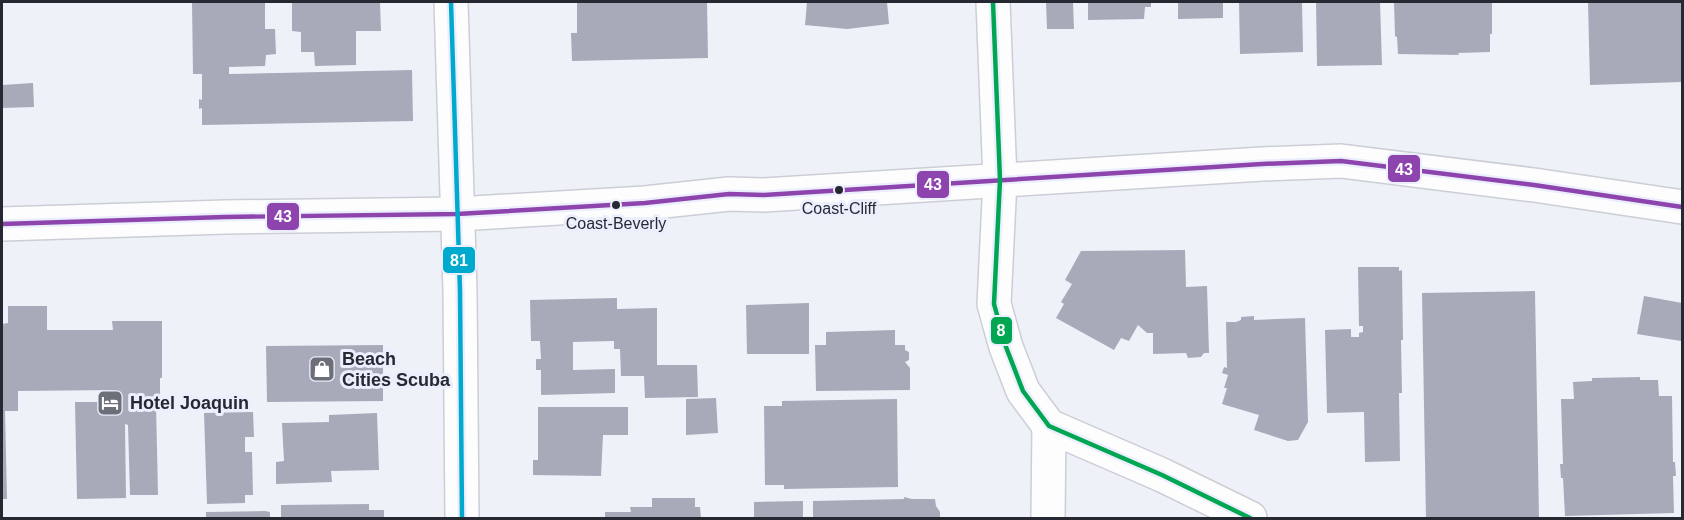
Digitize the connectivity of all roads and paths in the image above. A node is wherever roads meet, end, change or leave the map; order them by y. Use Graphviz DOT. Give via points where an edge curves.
graph roads {
  1 [pos="452,2"];
  2 [pos="993,2"];
  3 [pos="1000,180"];
  4 [pos="1683,207"];
  5 [pos="457,214"];
  6 [pos="2,224"];
  7 [pos="1049,426"];
  8 [pos="462,519"];
  9 [pos="1048,519"];
  10 [pos="1250,519"];
  1 -- 5 [label="main road"];
  2 -- 3 [label="main road"];
  3 -- 4 [label="main road" via="1341,161"];
  3 -- 5 [label="main road"];
  3 -- 7 [label="main road" via="994,304 1023,391"];
  5 -- 6 [label="main road"];
  5 -- 8 [label="main road"];
  7 -- 9 [label="main road"];
  7 -- 10 [label="main road"];
}
